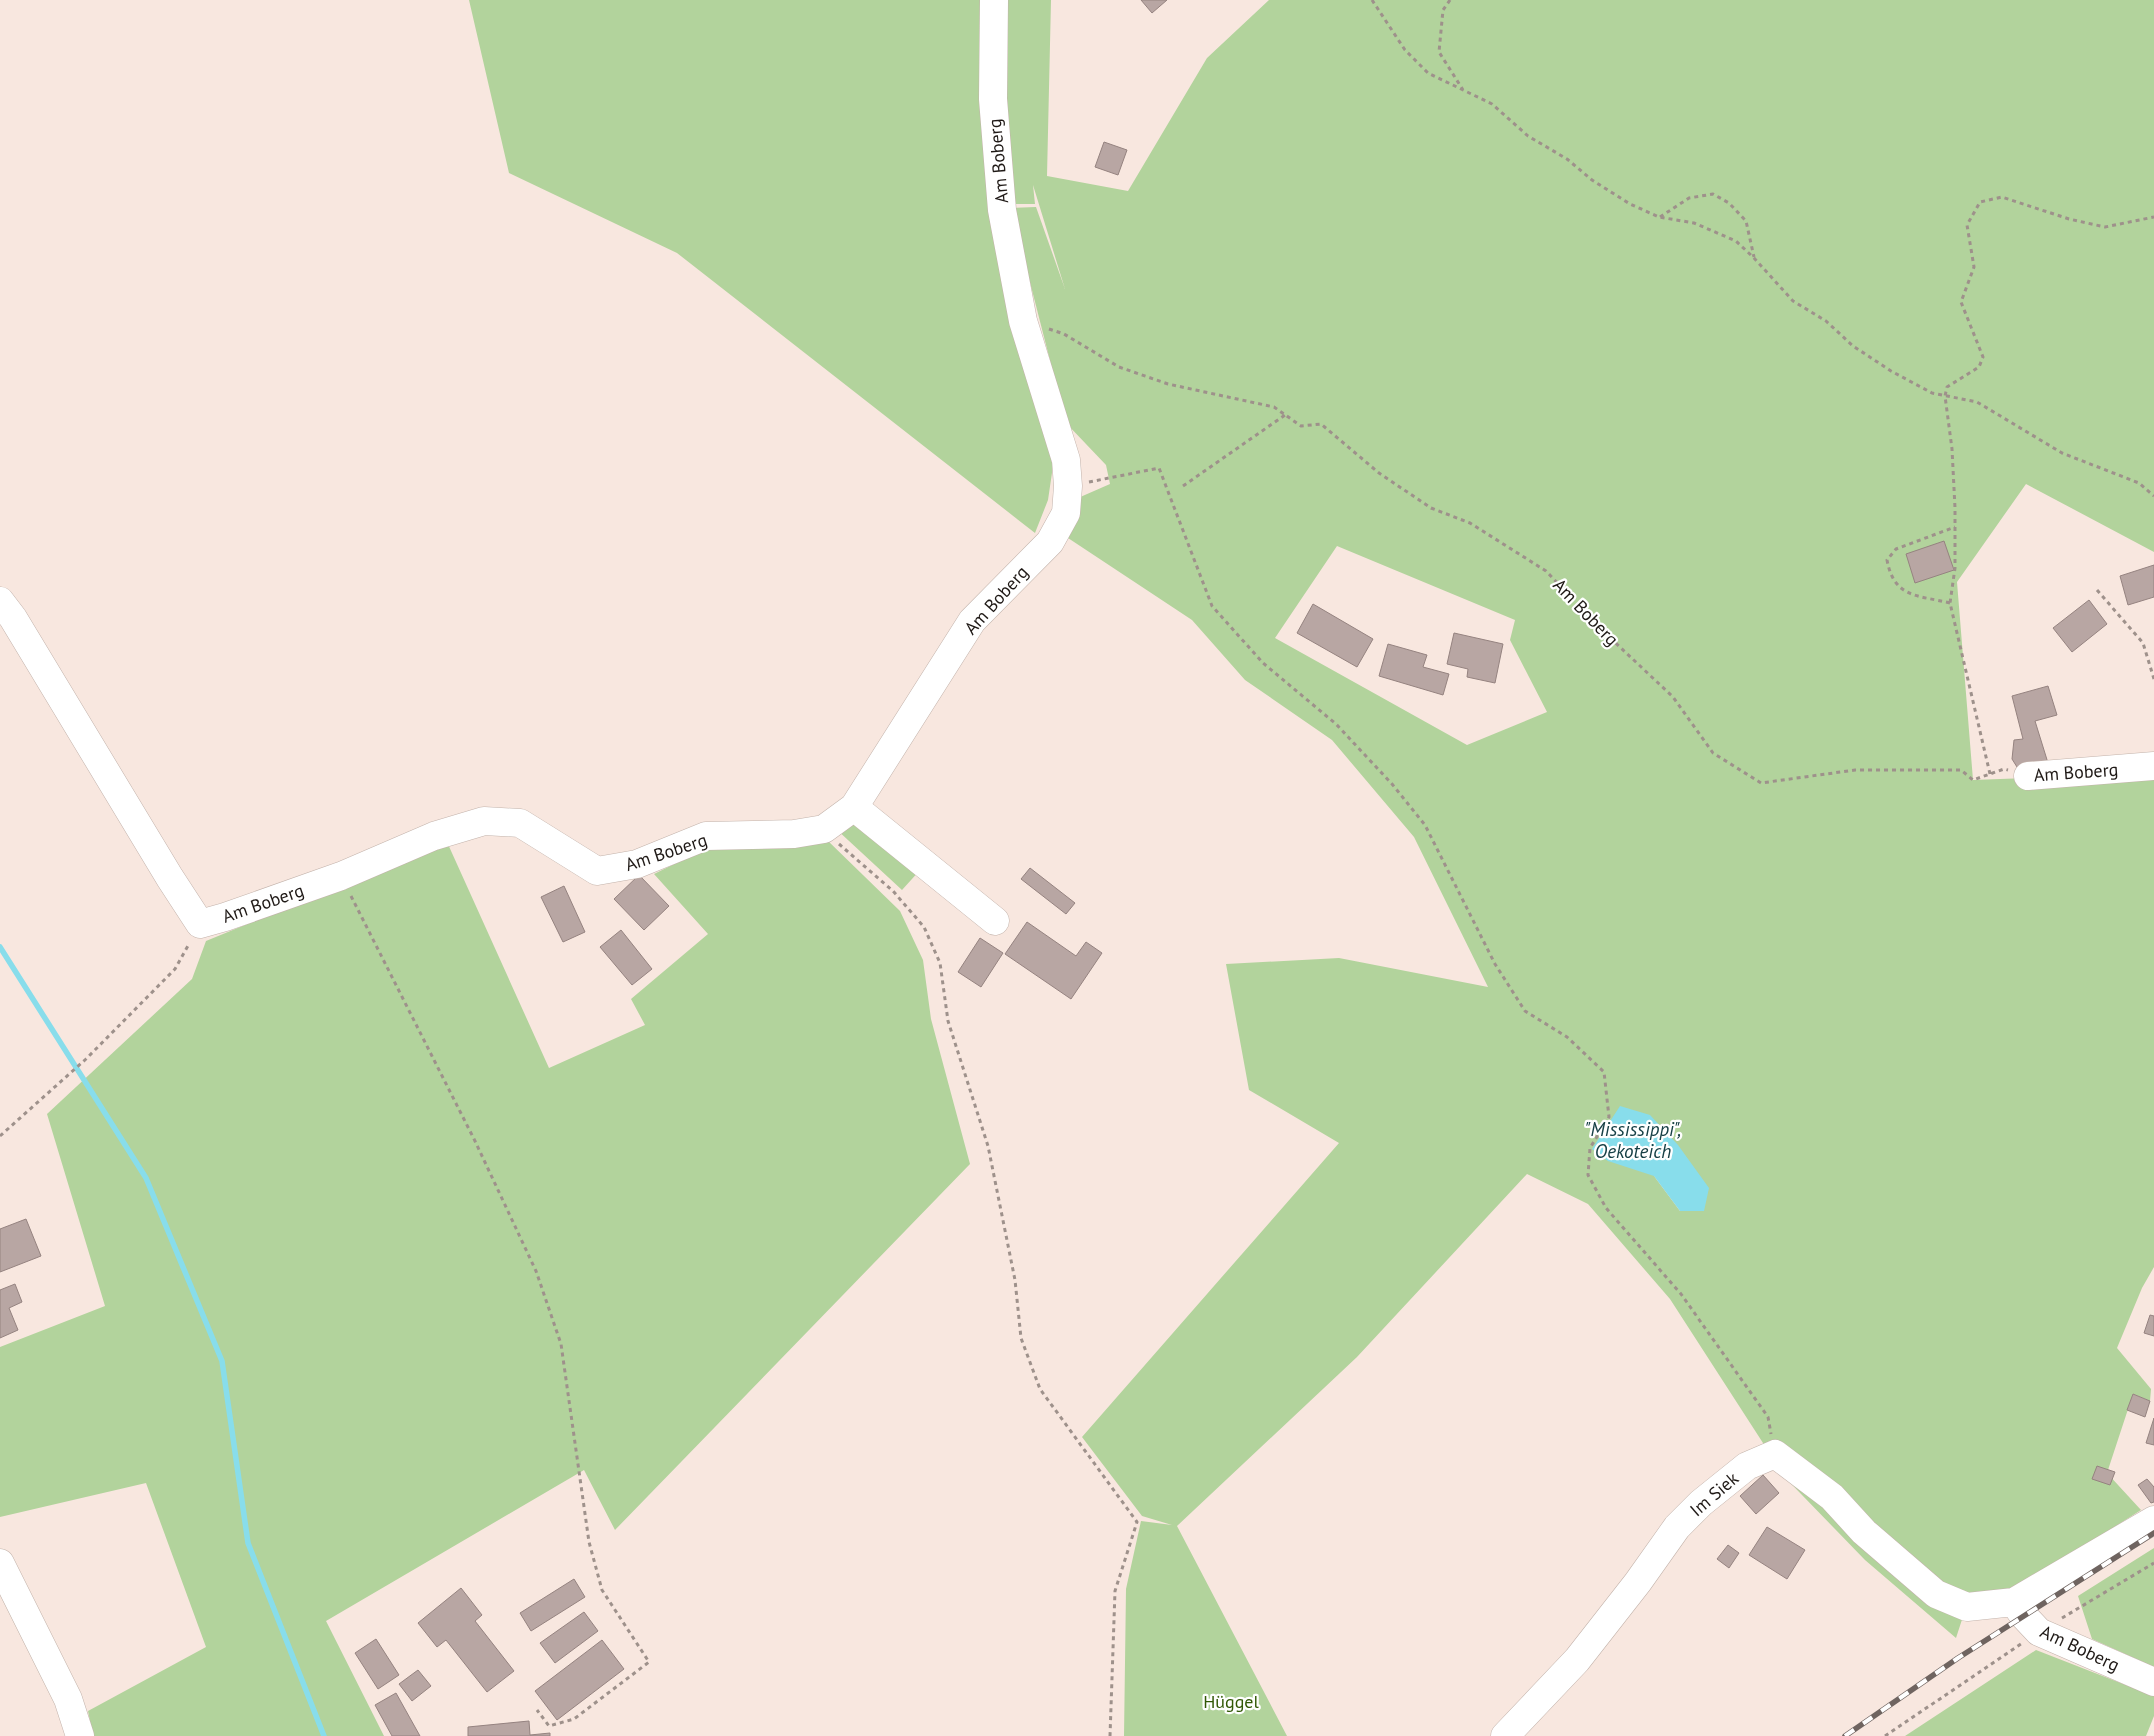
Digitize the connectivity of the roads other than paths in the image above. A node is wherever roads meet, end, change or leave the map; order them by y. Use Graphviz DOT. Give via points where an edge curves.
graph roads {
  1 [pos="994,0"];
  2 [pos="0,601"];
  3 [pos="2154,766"];
  4 [pos="2028,776"];
  5 [pos="854,806"];
  6 [pos="995,920"];
  7 [pos="2154,1520"];
  8 [pos="0,1563"];
  9 [pos="2014,1602"];
  10 [pos="2154,1682"];
  11 [pos="80,1736"];
  12 [pos="1505,1736"];
  1 -- 5 [label="street, Am Boberg" via="993,99 1002,210 1023,321 1066,460 1066,513 1050,542 972,621"];
  2 -- 5 [label="street, Am Boberg" via="200,924 340,876 434,836 484,821 520,823 597,872 637,864 706,836 794,834 824,829"];
  3 -- 4 [label="street, Am Boberg"];
  5 -- 6 [label="street"];
  7 -- 9 [label="street"];
  8 -- 11 [label="street" via="68,1699"];
  9 -- 10 [label="street, Am Boberg" via="2039,1632"];
  9 -- 12 [label="street, Im Siek" via="1968,1607 1936,1594 1864,1532 1832,1497 1775,1454 1747,1466 1677,1527 1577,1660"];
}
